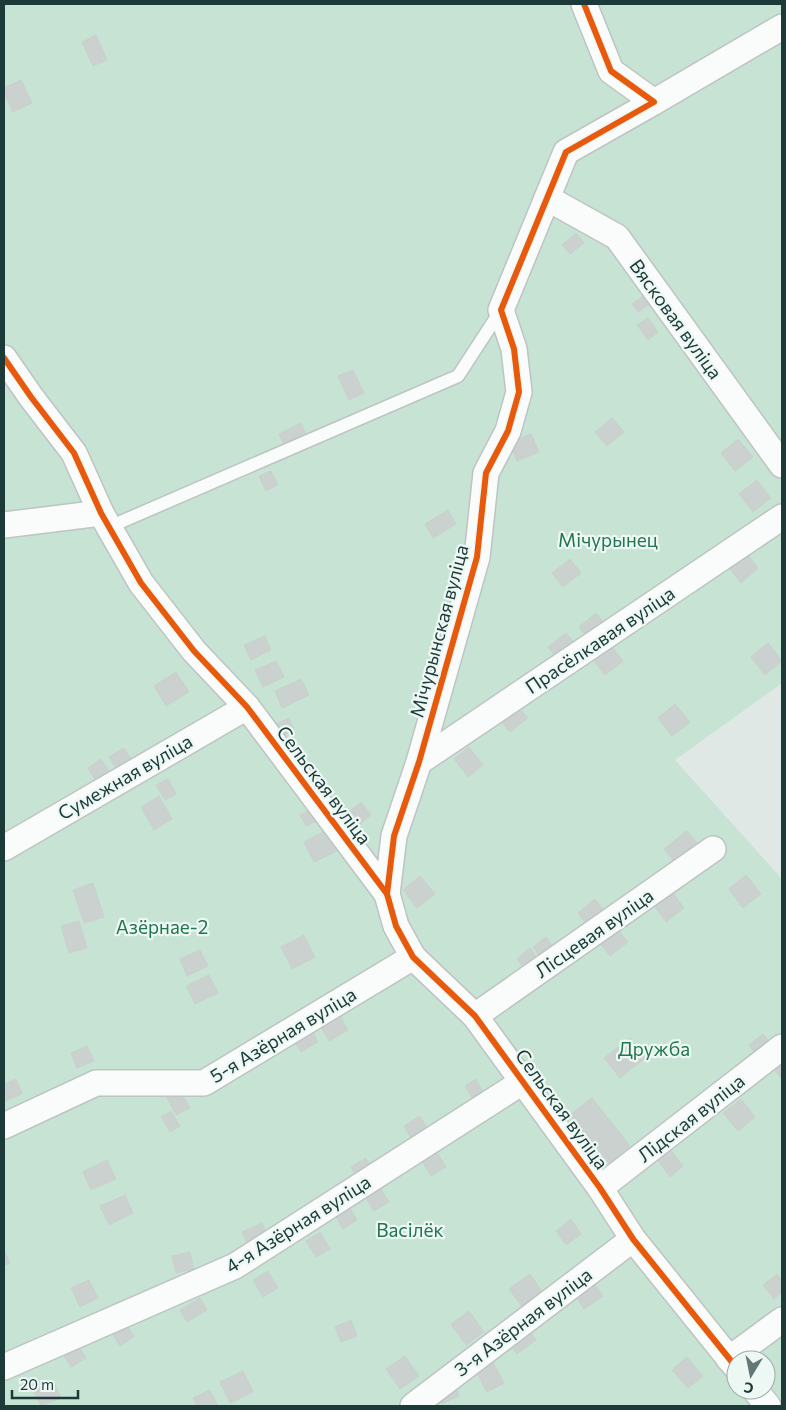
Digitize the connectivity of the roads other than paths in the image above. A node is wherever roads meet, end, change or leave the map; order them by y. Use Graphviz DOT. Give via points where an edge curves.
graph roads {
  1 [pos="584,4"];
  2 [pos="782,27"];
  3 [pos="654,102"];
  4 [pos="547,198"];
  5 [pos="501,310"];
  6 [pos="4,358"];
  7 [pos="782,465"];
  8 [pos="782,517"];
  9 [pos="105,520"];
  10 [pos="4,525"];
  11 [pos="247,707"];
  12 [pos="418,762"];
  13 [pos="4,848"];
  14 [pos="713,849"];
  15 [pos="387,894"];
  16 [pos="412,957"];
  17 [pos="475,1016"];
  18 [pos="782,1047"];
  19 [pos="524,1081"];
  20 [pos="4,1126"];
  21 [pos="600,1188"];
  22 [pos="633,1239"];
  23 [pos="782,1320"];
  24 [pos="747,1350"];
  25 [pos="726,1355"];
  26 [pos="4,1366"];
  27 [pos="413,1406"];
  1 -- 3 [label="street" via="611,71"];
  2 -- 3 [label="street"];
  3 -- 4 [label="street" via="566,152"];
  4 -- 5 [label="street"];
  4 -- 7 [label="street, Вясковая вуліца" via="617,237"];
  5 -- 9 [label="lane" via="458,376"];
  5 -- 12 [label="street, Мічурынская вуліца" via="514,349 519,392 508,431 486,473 478,557"];
  6 -- 9 [label="street, Сельская вуліца" via="74,453"];
  8 -- 12 [label="street, Прасёлкавая вуліца"];
  9 -- 10 [label="street"];
  9 -- 11 [label="street, Сельская вуліца" via="141,583 194,651"];
  11 -- 13 [label="street, Сумежная вуліца"];
  11 -- 15 [label="street, Сельская вуліца"];
  12 -- 15 [label="street, Мічурынская вуліца" via="394,836"];
  14 -- 17 [label="street, Лісцевая вуліца"];
  15 -- 16 [label="street, Сельская вуліца" via="396,926"];
  16 -- 17 [label="street, Сельская вуліца"];
  16 -- 20 [label="street, 5-я Азёрная вуліца" via="204,1083 96,1083"];
  17 -- 19 [label="street, Сельская вуліца"];
  18 -- 21 [label="street, Лідская вуліца"];
  19 -- 21 [label="street, Сельская вуліца"];
  19 -- 26 [label="street, 4-я Азёрная вуліца" via="235,1266"];
  21 -- 22 [label="street, Сельская вуліца"];
  22 -- 25 [label="street, Сельская вуліца"];
  22 -- 27 [label="street, 3-я Азёрная вуліца"];
  23 -- 24 [label="street"];
}
